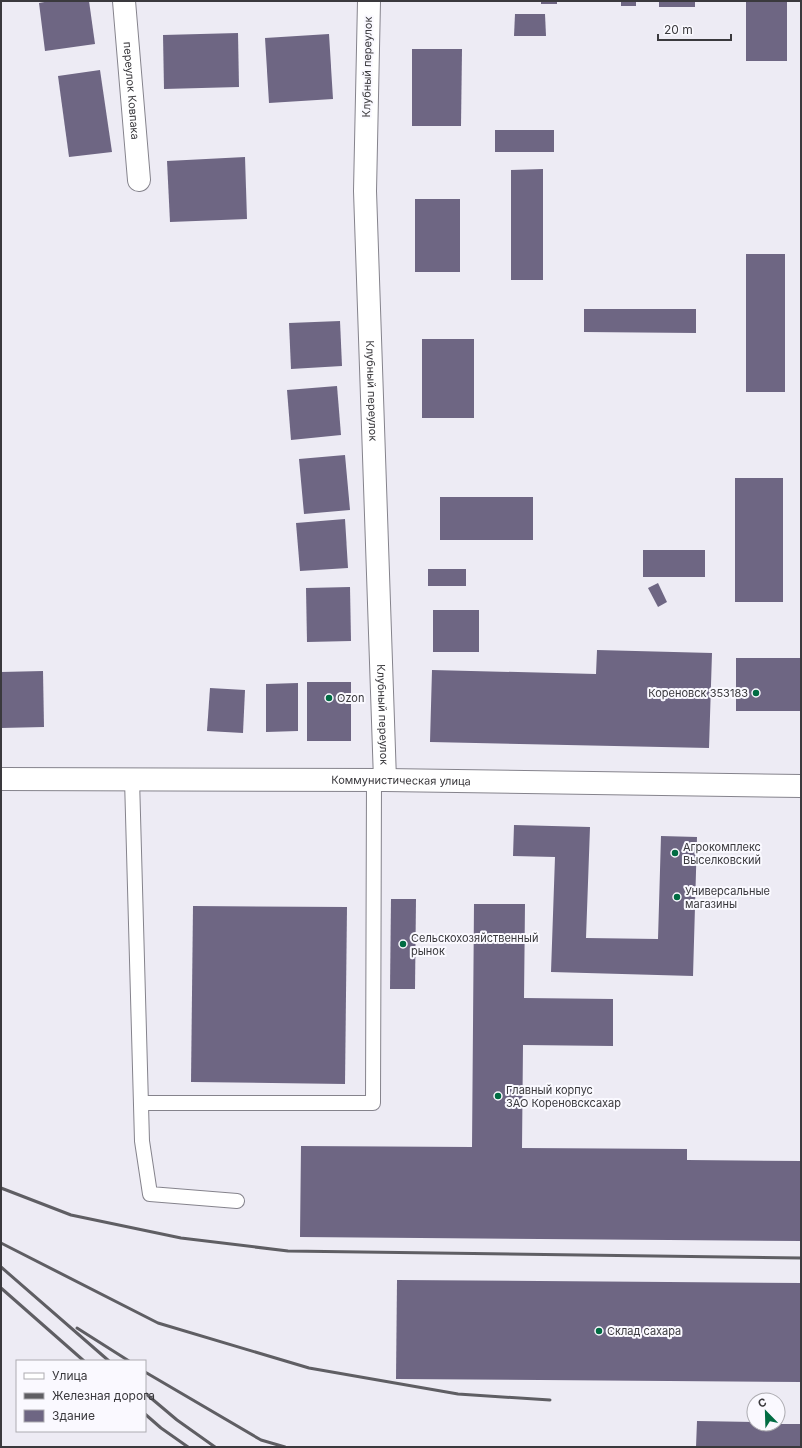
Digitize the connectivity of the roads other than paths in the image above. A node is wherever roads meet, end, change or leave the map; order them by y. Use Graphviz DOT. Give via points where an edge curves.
graph roads {
  1 [pos="124,1"];
  2 [pos="369,1"];
  3 [pos="139,180"];
  4 [pos="1,779"];
  5 [pos="132,779"];
  6 [pos="380,780"];
  7 [pos="801,786"];
  8 [pos="142,1103"];
  9 [pos="237,1201"];
  1 -- 3 [label="street, переулок Ковпака"];
  2 -- 6 [label="street, Клубный переулок" via="365,191"];
  4 -- 5 [label="street, Коммунистическая улица"];
  5 -- 6 [label="street, Коммунистическая улица"];
  5 -- 8 [label="lane"];
  6 -- 7 [label="street, Коммунистическая улица"];
  6 -- 8 [label="lane" via="373,1103"];
  8 -- 9 [label="lane" via="142,1141 150,1194"];
}
